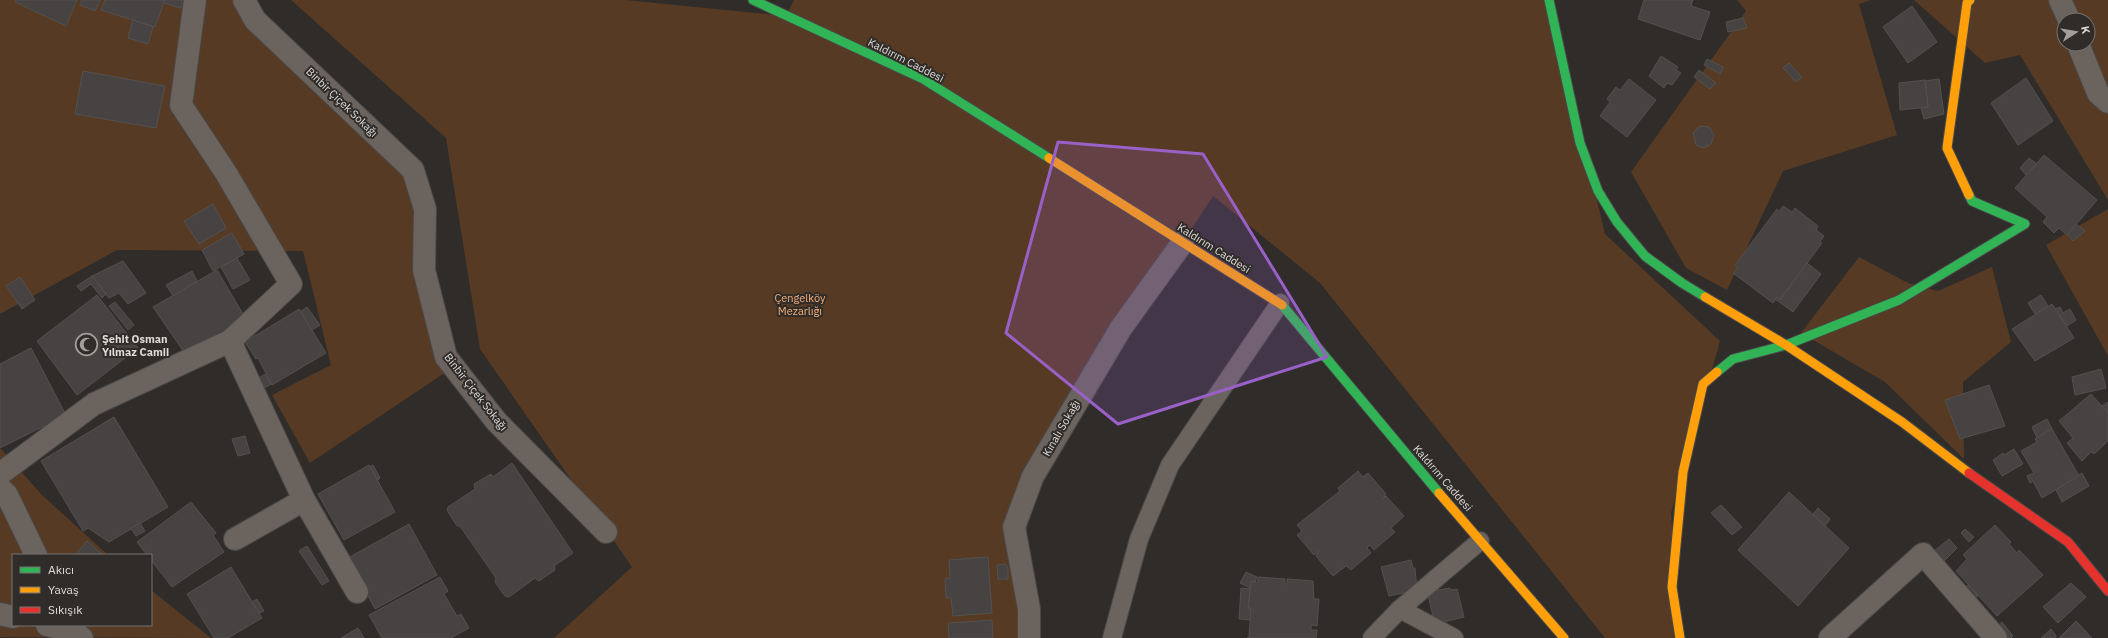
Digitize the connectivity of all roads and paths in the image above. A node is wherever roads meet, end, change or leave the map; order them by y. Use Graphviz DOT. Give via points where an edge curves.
graph roads {
  1 [pos="195,0"];
  2 [pos="244,0"];
  3 [pos="753,0"];
  4 [pos="1550,0"];
  5 [pos="1970,0"];
  6 [pos="2060,0"];
  7 [pos="2065,12"];
  8 [pos="2081,52"];
  9 [pos="2108,102"];
  10 [pos="1183,242"];
  11 [pos="1280,303"];
  12 [pos="230,341"];
  13 [pos="1786,345"];
  14 [pos="0,474"];
  15 [pos="0,488"];
  16 [pos="304,500"];
  17 [pos="606,532"];
  18 [pos="235,539"];
  19 [pos="1480,541"];
  20 [pos="36,554"];
  21 [pos="2108,591"];
  22 [pos="357,592"];
  23 [pos="1400,609"];
  24 [pos="0,614"];
  25 [pos="12,617"];
  26 [pos="50,626"];
  27 [pos="74,633"];
  28 [pos="1029,638"];
  29 [pos="1112,638"];
  30 [pos="1372,638"];
  31 [pos="1454,638"];
  32 [pos="1564,638"];
  33 [pos="1680,638"];
  34 [pos="1830,638"];
  35 [pos="1996,638"];
  1 -- 12 [label="street" via="181,105 226,173 292,284"];
  2 -- 17 [label="street, Binbir Çiçek Sokağı" via="255,20 413,170 425,209 424,270 446,357 496,421"];
  3 -- 10 [label="street, Kaldırım Caddesi" via="923,79"];
  4 -- 13 [label="street" via="1580,143 1598,191 1617,222 1645,256 1682,283"];
  5 -- 13 [label="street" via="1967,3 1947,148 1972,201 2025,224 1899,300"];
  6 -- 7 [label="street"];
  8 -- 9 [label="street" via="2098,93"];
  10 -- 11 [label="street, Kaldırım Caddesi"];
  10 -- 28 [label="street, Kınalı Sokağı" via="1121,328 1033,476 1014,528 1029,609"];
  11 -- 19 [label="street, Kaldırım Caddesi"];
  11 -- 29 [label="lane" via="1170,465 1139,539"];
  12 -- 14 [label="street" via="94,404"];
  12 -- 16 [label="street"];
  13 -- 21 [label="street" via="1902,422 1994,492 2068,542"];
  13 -- 33 [label="street" via="1733,359 1703,384 1683,472 1672,587"];
  15 -- 20 [label="street" via="7,495"];
  16 -- 18 [label="street"];
  16 -- 22 [label="street"];
  19 -- 23 [label="lane"];
  19 -- 32 [label="street, Kaldırım Caddesi"];
  23 -- 30 [label="lane"];
  23 -- 31 [label="lane"];
  24 -- 25 [label="street"];
  26 -- 27 [label="street"];
  34 -- 35 [label="street" via="1923,554"];
}
